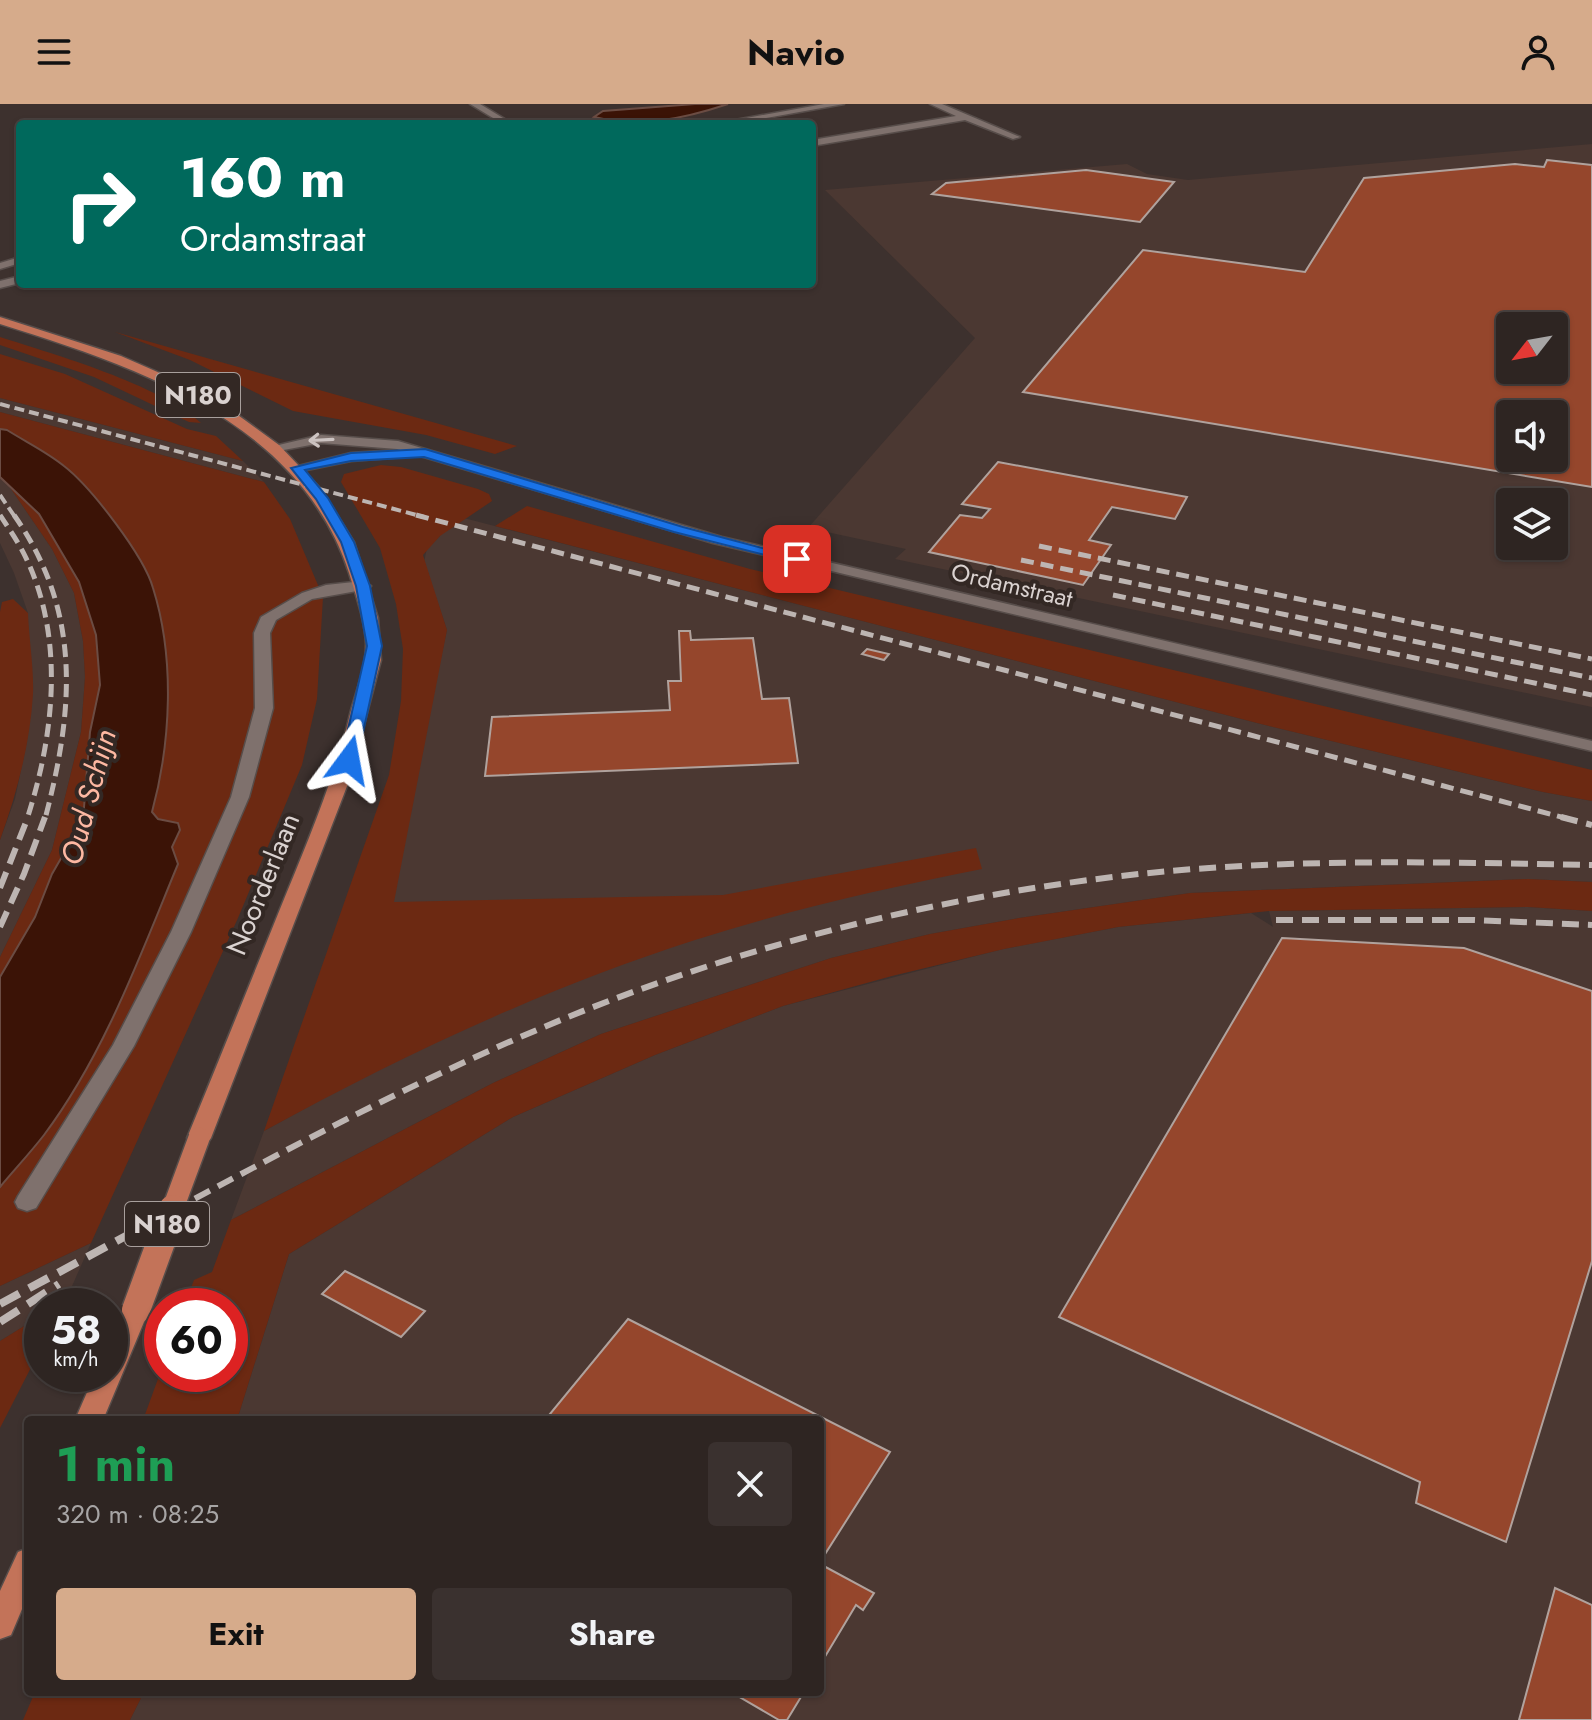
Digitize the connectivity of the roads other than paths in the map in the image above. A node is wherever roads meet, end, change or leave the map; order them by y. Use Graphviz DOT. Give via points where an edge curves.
graph roads {
  1 [pos="474,104"];
  2 [pos="840,104"];
  3 [pos="934,104"];
  4 [pos="965,117"];
  5 [pos="502,120"];
  6 [pos="742,120"];
  7 [pos="1016,137"];
  8 [pos="816,142"];
  9 [pos="0,320"];
  10 [pos="273,448"];
  11 [pos="425,453"];
  12 [pos="297,468"];
  13 [pos="363,586"];
  14 [pos="1592,746"];
  15 [pos="27,1202"];
  16 [pos="128,1328"];
  17 [pos="101,1392"];
  18 [pos="91,1416"];
  19 [pos="24,1570"];
  20 [pos="0,1625"];
  1 -- 5 [label="street"];
  2 -- 6 [label="street"];
  3 -- 4 [label="street"];
  4 -- 7 [label="street"];
  4 -- 8 [label="street"];
  9 -- 10 [label="main road, Noorderlaan / N180" via="170,381 225,411"];
  11 -- 10 [label="street, Ordamstraat, one-way" via="346,439"];
  10 -- 12 [label="main road, Noorderlaan / N180"];
  11 -- 12 [label="street, Ordamstraat" via="351,457"];
  11 -- 14 [label="street, Ordamstraat" via="718,540"];
  12 -- 13 [label="main road, Noorderlaan / N180" via="334,517"];
  13 -- 15 [label="street" via="307,596 269,617 262,633 264,708 240,797 181,932 123,1046"];
  13 -- 16 [label="main road, Noorderlaan / N180, bridge" via="375,646 349,760"];
  17 -- 18 [label="main road, Noorderlaan / N180"];
  19 -- 20 [label="main road"];
}
